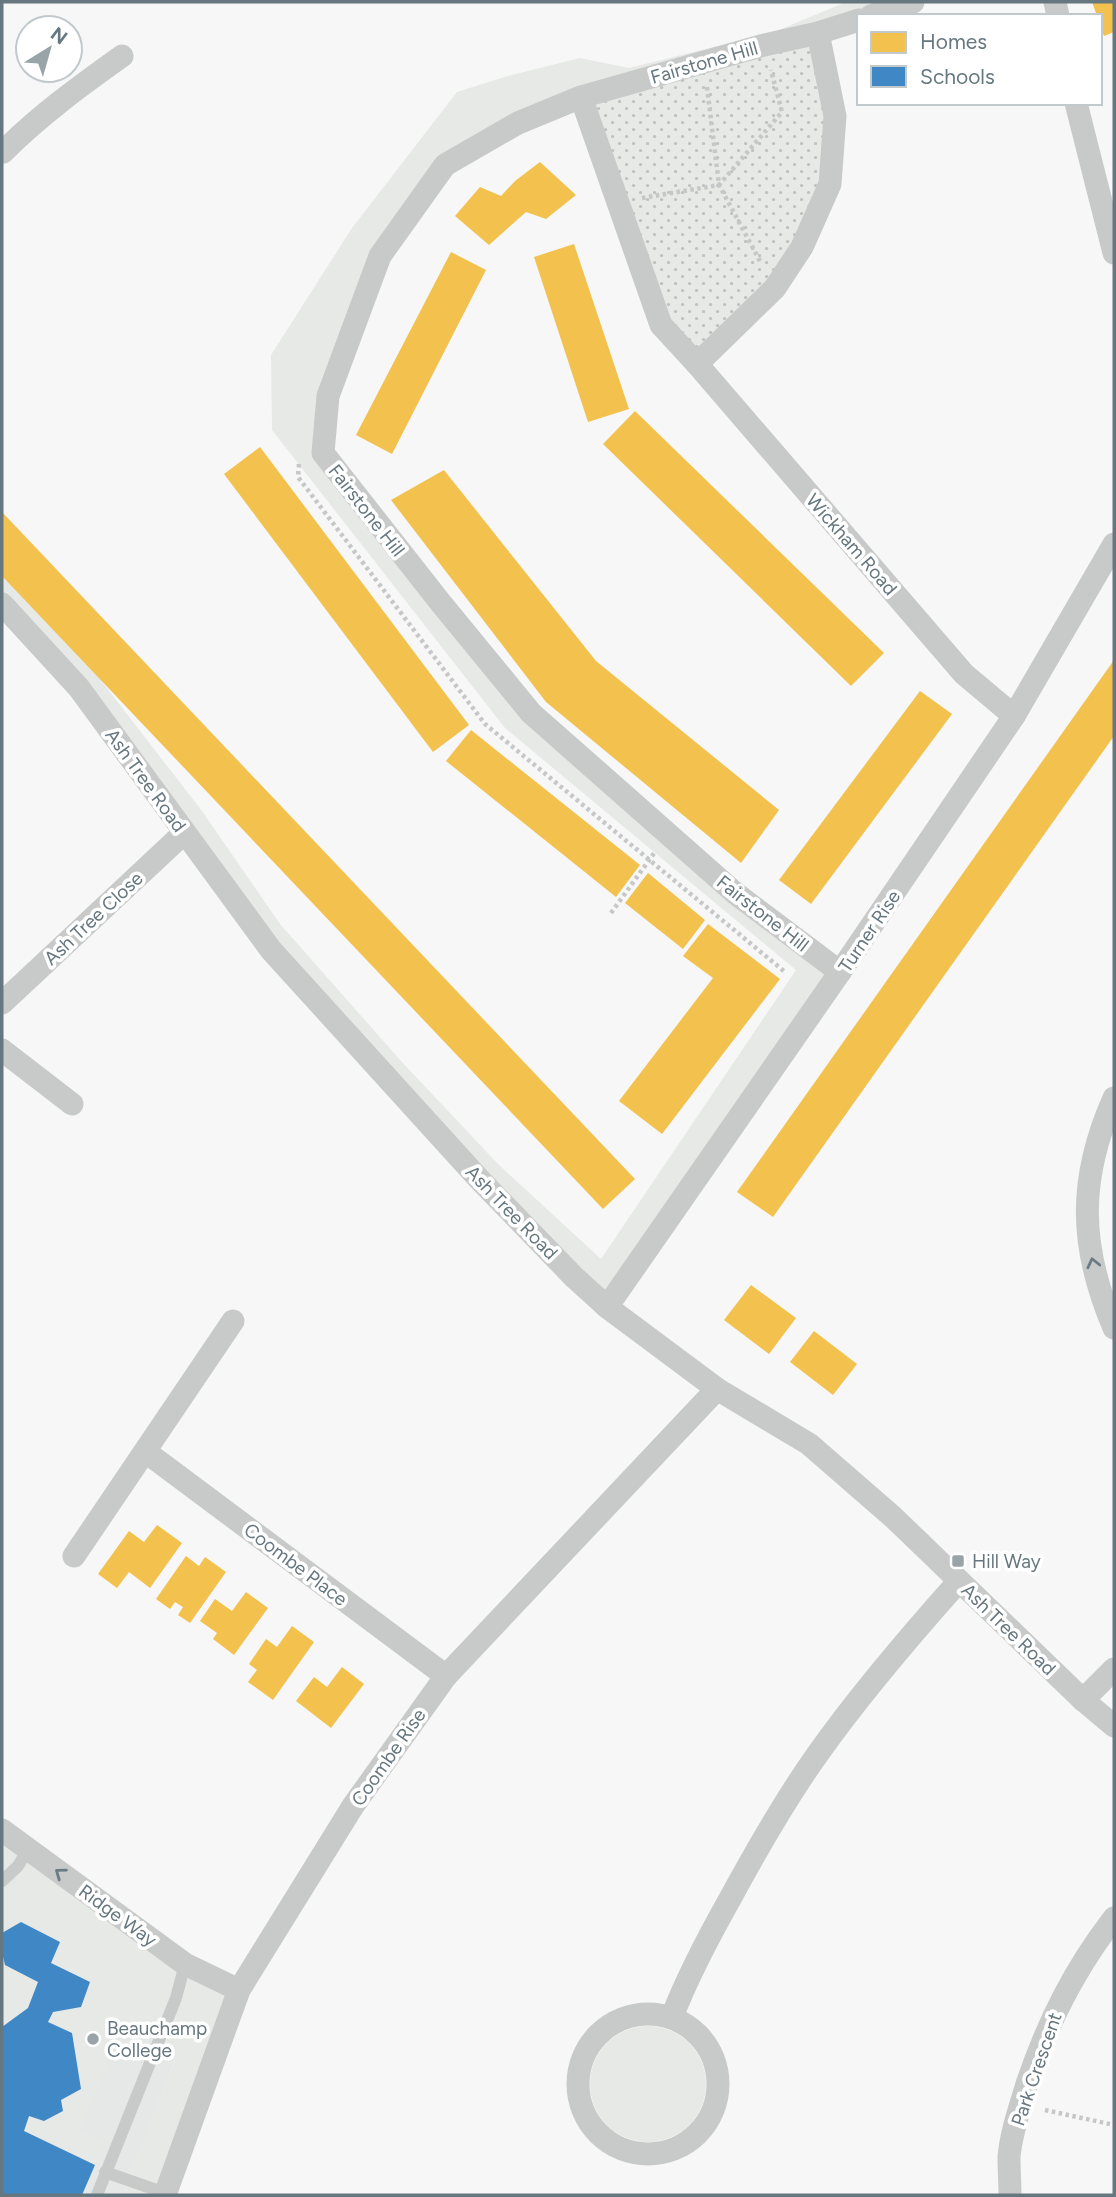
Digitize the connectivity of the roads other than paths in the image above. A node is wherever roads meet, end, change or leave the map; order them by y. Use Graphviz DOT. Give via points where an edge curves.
graph roads {
  1 [pos="913,2"];
  2 [pos="877,14"];
  3 [pos="857,21"];
  4 [pos="818,33"];
  5 [pos="122,56"];
  6 [pos="581,97"];
  7 [pos="1077,105"];
  8 [pos="2,153"];
  9 [pos="1114,253"];
  10 [pos="697,364"];
  11 [pos="1114,544"];
  12 [pos="2,604"];
  13 [pos="1014,716"];
  14 [pos="184,833"];
  15 [pos="840,972"];
  16 [pos="2,1003"];
  17 [pos="2,1049"];
  18 [pos="1114,1098"];
  19 [pos="72,1104"];
  20 [pos="607,1307"];
  21 [pos="233,1321"];
  22 [pos="1114,1328"];
  23 [pos="717,1389"];
  24 [pos="146,1452"];
  25 [pos="74,1556"];
  26 [pos="959,1581"];
  27 [pos="1114,1669"];
  28 [pos="446,1676"];
  29 [pos="1083,1700"];
  30 [pos="1114,1726"];
  31 [pos="2,1830"];
  32 [pos="28,1849"];
  33 [pos="2,1881"];
  34 [pos="1114,1918"];
  35 [pos="185,1964"];
  36 [pos="239,1990"];
  37 [pos="672,2017"];
  38 [pos="105,2172"];
  39 [pos="165,2194"];
  40 [pos="97,2195"];
  41 [pos="1010,2195"];
  1 -- 2 [label="street"];
  3 -- 4 [label="street, Fairstone Hill"];
  4 -- 6 [label="street, Fairstone Hill"];
  4 -- 10 [label="street" via="835,116 830,184 802,247 775,288"];
  5 -- 8 [label="street" via="29,126"];
  6 -- 10 [label="street, Wickham Road" via="662,326"];
  6 -- 15 [label="street, Fairstone Hill" via="518,123 445,164 380,256 328,396 323,453 531,713 735,894"];
  7 -- 9 [label="street"];
  10 -- 13 [label="street, Wickham Road" via="964,674"];
  11 -- 13 [label="street, Turner Rise"];
  12 -- 14 [label="street, Ash Tree Road" via="79,688"];
  13 -- 15 [label="street, Turner Rise"];
  14 -- 16 [label="street, Ash Tree Close"];
  14 -- 20 [label="street, Ash Tree Road" via="271,950 479,1179"];
  15 -- 20 [label="street, Turner Rise"];
  17 -- 19 [label="street"];
  22 -- 18 [label="street, one-way" via="1091,1258 1087,1220 1090,1172"];
  20 -- 23 [label="street, Ash Tree Road"];
  21 -- 24 [label="street"];
  23 -- 26 [label="street, Ash Tree Road" via="809,1444"];
  23 -- 28 [label="street, Coombe Rise"];
  24 -- 25 [label="street"];
  24 -- 28 [label="street, Coombe Place"];
  26 -- 29 [label="street, Ash Tree Road"];
  26 -- 37 [label="street" via="816,1756 756,1851 684,1984"];
  27 -- 29 [label="street"];
  28 -- 36 [label="street, Coombe Rise" via="353,1806"];
  29 -- 30 [label="street, Ash Tree Road"];
  31 -- 32 [label="street, Ridge Way"];
  32 -- 33 [label="lane"];
  35 -- 32 [label="street, Ridge Way, one-way"];
  34 -- 41 [label="street, Park Crescent" via="1062,1996 1040,2047 1009,2155"];
  35 -- 36 [label="street, Ridge Way"];
  35 -- 38 [label="lane" via="176,1998"];
  36 -- 39 [label="street, Coombe Rise"];
  37 -- 37 [label="street" via="695,2033 709,2051 717,2072 718,2095 710,2116 697,2135 678,2148 657,2154 634,2153 612,2145 594,2130 582,2109 581,2063 592,2042 609,2026 630,2016"];
  38 -- 39 [label="lane"];
  38 -- 40 [label="lane"];
}
